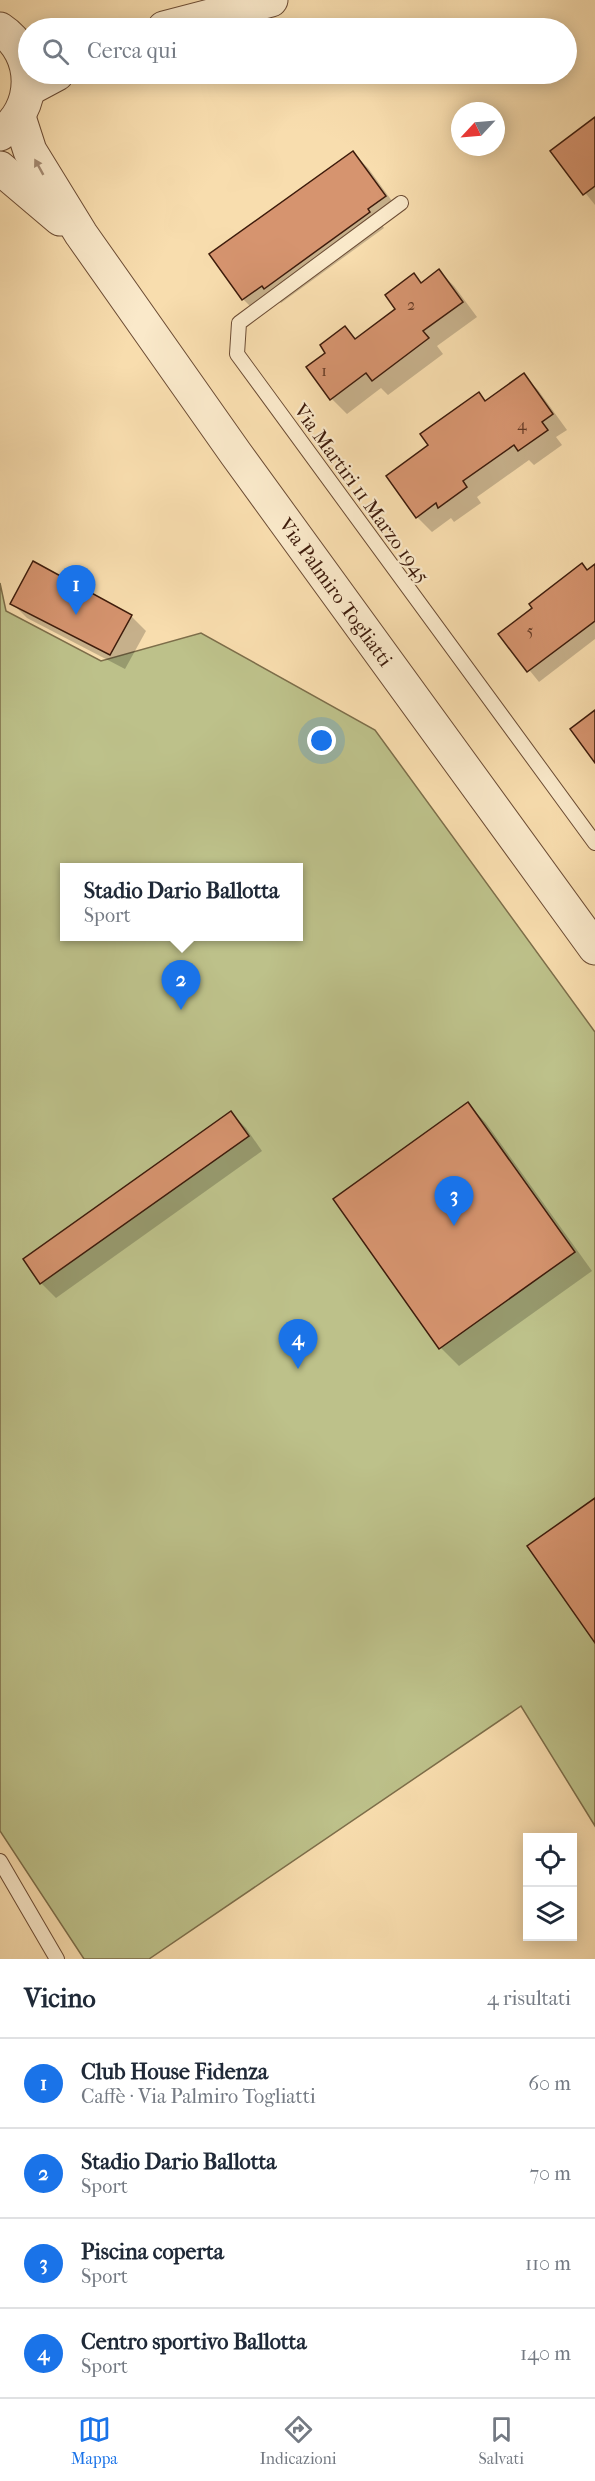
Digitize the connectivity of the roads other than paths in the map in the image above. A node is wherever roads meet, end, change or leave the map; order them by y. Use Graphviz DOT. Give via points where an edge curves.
graph roads {
  1 [pos="271,0"];
  2 [pos="202,18"];
  3 [pos="27,84"];
  4 [pos="26,103"];
  5 [pos="0,168"];
  6 [pos="402,202"];
  7 [pos="81,234"];
  8 [pos="595,843"];
  9 [pos="595,948"];
  10 [pos="0,1861"];
  11 [pos="57,1959"];
  1 -- 2 [label="street"];
  3 -- 4 [label="street, Via Palmiro Togliatti"];
  7 -- 4 [label="street, Via Palmiro Togliatti, one-way" via="30,151"];
  5 -- 7 [label="street, Via Palmiro Togliatti"];
  6 -- 8 [label="lane, Via Martiri 11 Marzo 1945" via="239,323 237,354"];
  7 -- 9 [label="street, Via Palmiro Togliatti"];
  10 -- 11 [label="lane"];
}
